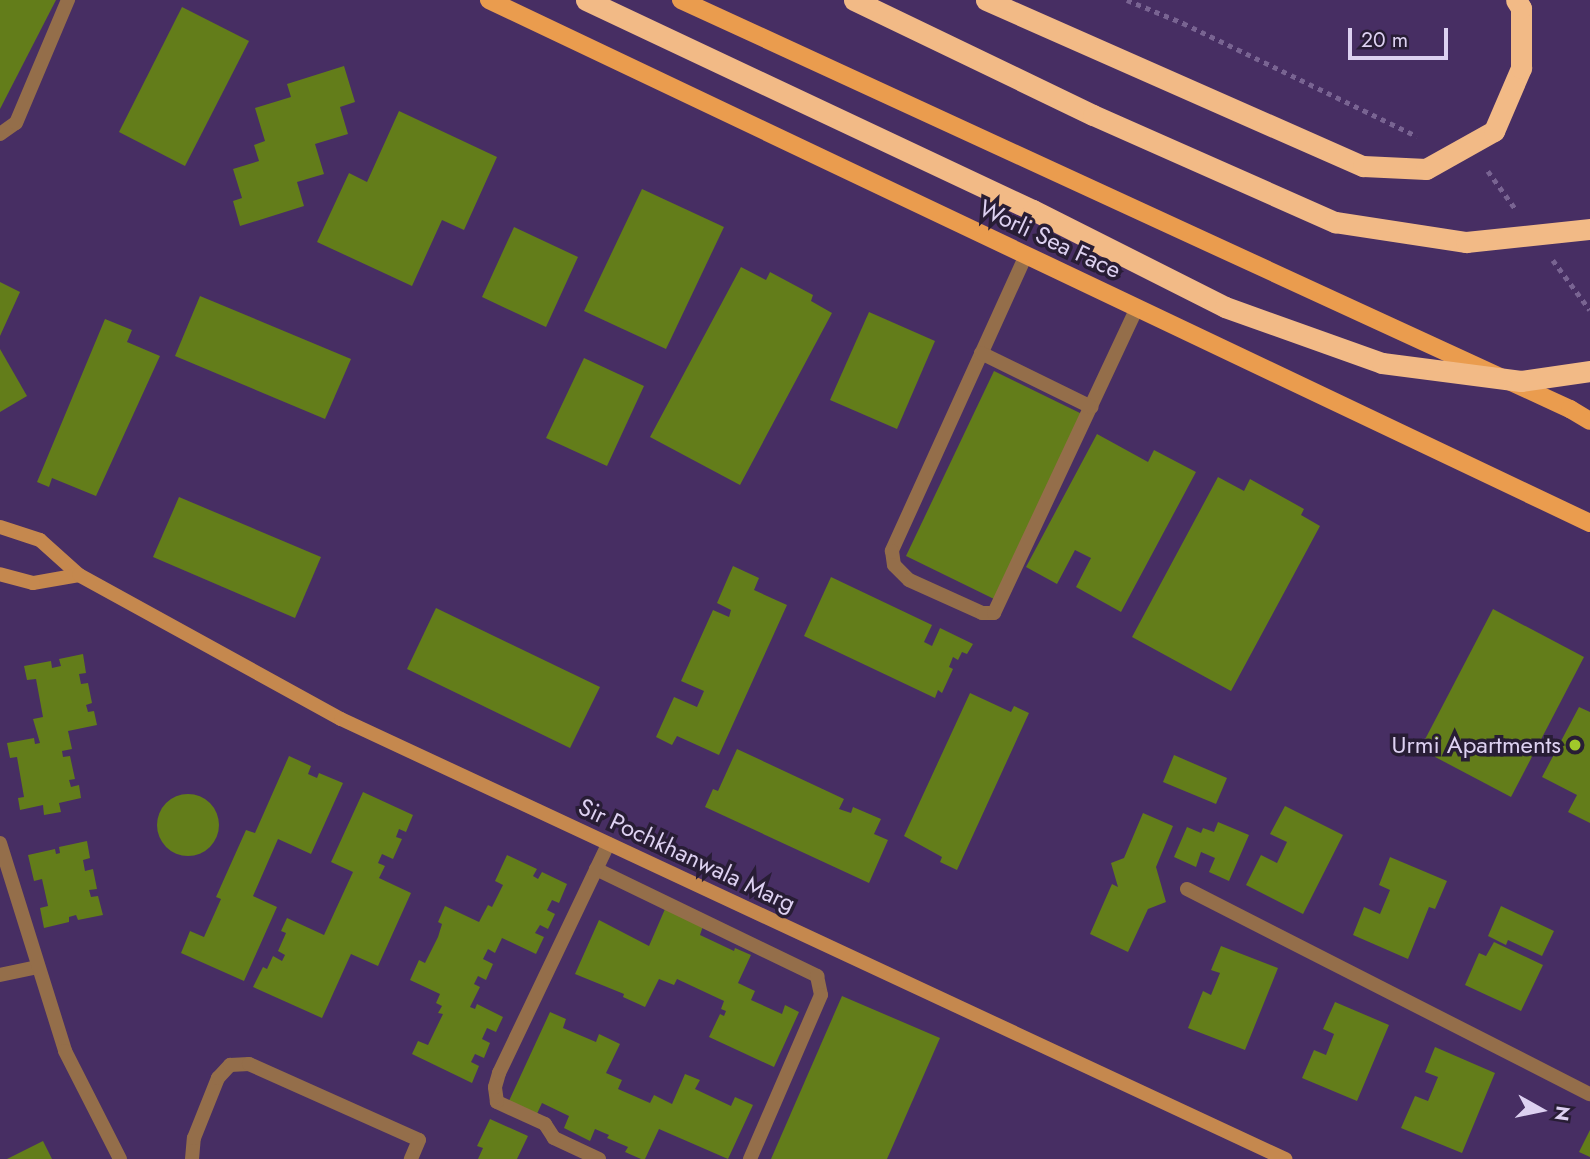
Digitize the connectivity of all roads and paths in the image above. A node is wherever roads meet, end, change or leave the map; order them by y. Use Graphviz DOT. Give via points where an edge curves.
graph roads {
  1 [pos="68,0"];
  2 [pos="489,0"];
  3 [pos="586,0"];
  4 [pos="681,0"];
  5 [pos="854,0"];
  6 [pos="986,0"];
  7 [pos="1127,0"];
  8 [pos="1516,0"];
  9 [pos="0,134"];
  10 [pos="1417,136"];
  11 [pos="1590,229"];
  12 [pos="1026,255"];
  13 [pos="1137,308"];
  14 [pos="981,353"];
  15 [pos="1590,371"];
  16 [pos="1091,407"];
  17 [pos="1590,421"];
  18 [pos="1590,523"];
  19 [pos="0,527"];
  20 [pos="0,574"];
  21 [pos="79,575"];
  22 [pos="0,843"];
  23 [pos="608,844"];
  24 [pos="596,869"];
  25 [pos="1187,889"];
  26 [pos="38,967"];
  27 [pos="0,975"];
  28 [pos="1590,1094"];
  29 [pos="120,1159"];
  30 [pos="192,1159"];
  31 [pos="411,1159"];
  32 [pos="599,1159"];
  33 [pos="750,1159"];
  34 [pos="1284,1159"];
  1 -- 9 [label="street" via="16,123"];
  2 -- 12 [label="main road, Worli Sea Face"];
  3 -- 15 [label="highway, bridge" via="1033,209 1225,307 1382,363 1521,381"];
  4 -- 17 [label="main road"];
  5 -- 11 [label="highway, bridge" via="1093,115 1335,222 1466,242"];
  6 -- 8 [label="highway" via="1363,166 1426,169 1494,131 1521,68 1521,8"];
  7 -- 10 [label="path"];
  12 -- 13 [label="main road, Worli Sea Face"];
  12 -- 14 [label="street"];
  13 -- 16 [label="street"];
  13 -- 18 [label="main road, Worli Sea Face"];
  14 -- 16 [label="street"];
  14 -- 16 [label="street" via="892,551 894,565 909,580 982,613 994,613"];
  19 -- 21 [label="street, Sir Pochkhanwala Marg" via="40,541"];
  20 -- 21 [label="street" via="33,583"];
  21 -- 23 [label="street, Sir Pochkhanwala Marg" via="341,719"];
  22 -- 26 [label="street"];
  23 -- 24 [label="street"];
  23 -- 34 [label="street, Sir Pochkhanwala Marg"];
  24 -- 32 [label="street" via="499,1073 495,1096 498,1102 545,1124 554,1138"];
  24 -- 33 [label="street" via="817,976 821,995"];
  25 -- 28 [label="street"];
  26 -- 27 [label="street"];
  26 -- 29 [label="street" via="65,1051"];
  30 -- 31 [label="street" via="194,1138 218,1078 230,1065 249,1064 419,1140"];
}
